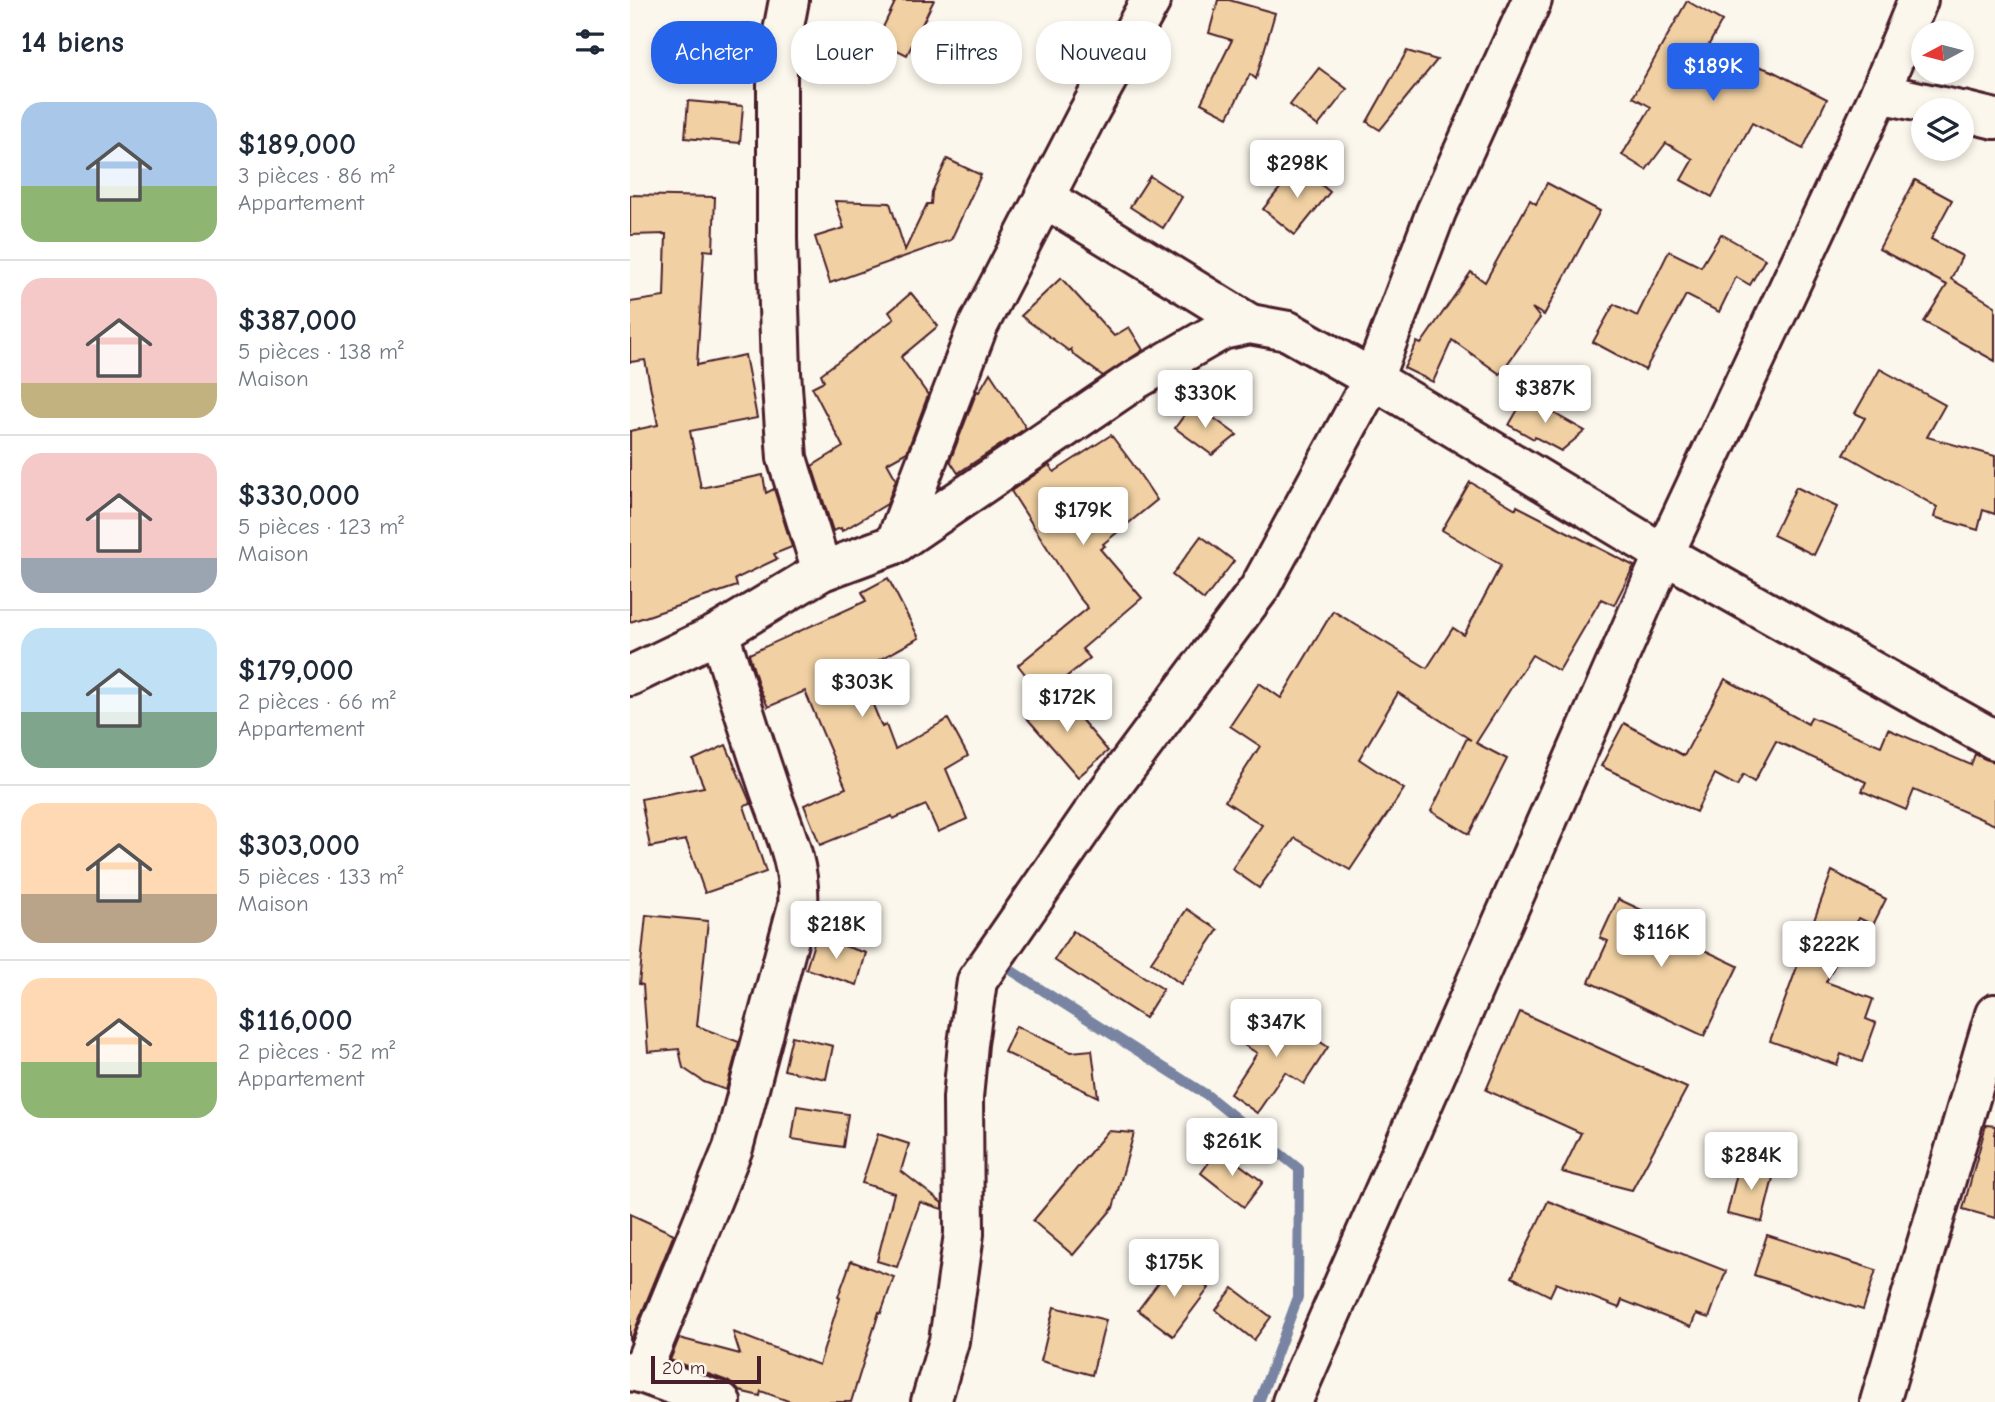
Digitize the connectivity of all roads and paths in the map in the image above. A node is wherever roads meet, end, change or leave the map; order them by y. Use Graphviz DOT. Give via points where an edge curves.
graph roads {
  1 [pos="789,0"];
  2 [pos="1151,0"];
  3 [pos="1532,0"];
  4 [pos="1918,0"];
  5 [pos="1880,93"];
  6 [pos="1911,100"];
  7 [pos="1974,114"];
  8 [pos="1995,119"];
  9 [pos="1045,198"];
  10 [pos="1250,324"];
  11 [pos="1373,379"];
  12 [pos="895,544"];
  13 [pos="1664,554"];
  14 [pos="822,571"];
  15 [pos="719,633"];
  16 [pos="630,676"];
  17 [pos="1995,740"];
  18 [pos="1995,1014"];
  19 [pos="636,1372"];
  20 [pos="721,1402"];
  21 [pos="931,1402"];
  22 [pos="1292,1402"];
  23 [pos="1880,1402"];
  1 -- 14 [label="street" via="777,63 782,384 787,458"];
  2 -- 9 [label="street"];
  3 -- 11 [label="street" via="1436,212"];
  4 -- 5 [label="street"];
  5 -- 6 [label="street"];
  5 -- 13 [label="street"];
  7 -- 8 [label="street"];
  9 -- 10 [label="street"];
  9 -- 12 [label="street" via="978,326"];
  10 -- 11 [label="street" via="1288,331"];
  10 -- 12 [label="street" via="1222,330 1135,380"];
  11 -- 13 [label="street"];
  11 -- 21 [label="street" via="1259,589 1101,801 978,981 963,1098 964,1234 949,1341"];
  12 -- 14 [label="street"];
  13 -- 17 [label="street"];
  13 -- 22 [label="street"];
  14 -- 15 [label="street"];
  15 -- 16 [label="street"];
  15 -- 19 [label="street" via="787,832 798,905 733,1148"];
  18 -- 23 [label="street"];
  19 -- 20 [label="street"];
}
